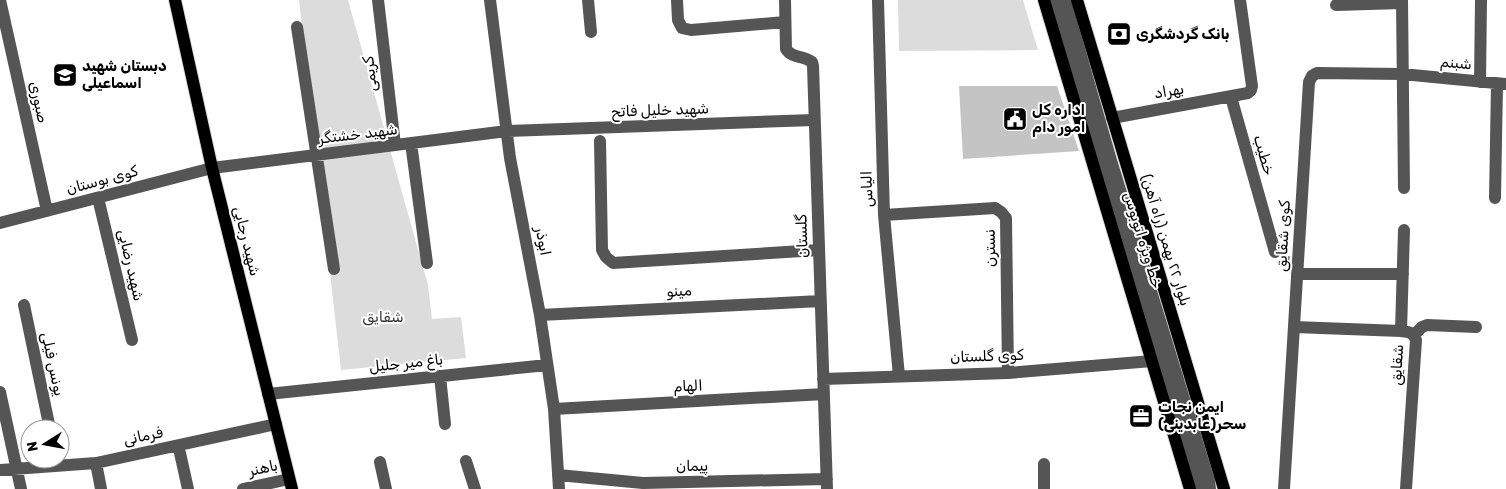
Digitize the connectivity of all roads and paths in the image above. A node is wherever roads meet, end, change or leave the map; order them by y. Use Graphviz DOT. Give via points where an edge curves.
graph roads {
  1 [pos="0,0"];
  2 [pos="175,0"];
  3 [pos="378,0"];
  4 [pos="490,0"];
  5 [pos="588,0"];
  6 [pos="677,0"];
  7 [pos="785,0"];
  8 [pos="878,0"];
  9 [pos="1044,0"];
  10 [pos="1053,0"];
  11 [pos="1065,0"];
  12 [pos="1076,0"];
  13 [pos="1240,0"];
  14 [pos="1481,0"];
  15 [pos="1402,1"];
  16 [pos="1336,4"];
  17 [pos="785,22"];
  18 [pos="297,27"];
  19 [pos="591,32"];
  20 [pos="1402,74"];
  21 [pos="1480,82"];
  22 [pos="1502,84"];
  23 [pos="1231,97"];
  24 [pos="1112,118"];
  25 [pos="814,120"];
  26 [pos="507,131"];
  27 [pos="600,141"];
  28 [pos="410,143"];
  29 [pos="395,145"];
  30 [pos="316,155"];
  31 [pos="212,168"];
  32 [pos="1404,188"];
  33 [pos="98,198"];
  34 [pos="1495,198"];
  35 [pos="47,211"];
  36 [pos="884,215"];
  37 [pos="0,223"];
  38 [pos="1404,230"];
  39 [pos="818,250"];
  40 [pos="1274,252"];
  41 [pos="427,263"];
  42 [pos="334,269"];
  43 [pos="1297,274"];
  44 [pos="1403,274"];
  45 [pos="820,300"];
  46 [pos="24,305"];
  47 [pos="540,315"];
  48 [pos="1294,327"];
  49 [pos="1476,327"];
  50 [pos="1402,331"];
  51 [pos="1414,335"];
  52 [pos="132,340"];
  53 [pos="1152,361"];
  54 [pos="547,365"];
  55 [pos="1008,373"];
  56 [pos="440,376"];
  57 [pos="899,376"];
  58 [pos="823,379"];
  59 [pos="0,392"];
  60 [pos="268,394"];
  61 [pos="824,394"];
  62 [pos="554,409"];
  63 [pos="48,419"];
  64 [pos="276,424"];
  65 [pos="446,424"];
  66 [pos="180,453"];
  67 [pos="466,461"];
  68 [pos="380,462"];
  69 [pos="70,463"];
  70 [pos="96,463"];
  71 [pos="1044,464"];
  72 [pos="22,469"];
  73 [pos="0,470"];
  74 [pos="16,470"];
  75 [pos="558,476"];
  76 [pos="290,484"];
  77 [pos="827,484"];
  78 [pos="729,485"];
  79 [pos="643,486"];
  80 [pos="21,489"];
  81 [pos="101,489"];
  82 [pos="188,489"];
  83 [pos="243,489"];
  84 [pos="386,489"];
  85 [pos="475,489"];
  86 [pos="559,489"];
  87 [pos="1044,489"];
  88 [pos="1190,489"];
  89 [pos="1202,489"];
  90 [pos="1210,489"];
  91 [pos="1224,489"];
  92 [pos="1284,489"];
  93 [pos="1406,489"];
  1 -- 35 [label="street, صبوری"];
  2 -- 31 [label="main road, شهید رجایی"];
  3 -- 29 [label="street, کریمی"];
  4 -- 26 [label="street, ابوذر"];
  5 -- 19 [label="street"];
  6 -- 17 [label="street" via="678,20 682,28 691,30"];
  7 -- 17 [label="street, گلستان"];
  8 -- 36 [label="street, الیاس"];
  9 -- 53 [label="main road"];
  10 -- 89 [label="street, خط ویژه اتوبوس"];
  11 -- 90 [label="street, خط ویژه اتوبوس"];
  12 -- 24 [label="main road, بلوار ۲۲ بهمن (راه آهن)"];
  13 -- 23 [label="street, بهراد" via="1252,86 1248,93"];
  14 -- 21 [label="street"];
  15 -- 16 [label="street"];
  15 -- 20 [label="street"];
  17 -- 25 [label="street, گلستان" via="789,54 812,62"];
  18 -- 30 [label="street"];
  20 -- 21 [label="street, شبنم"];
  20 -- 32 [label="street"];
  20 -- 43 [label="street, کوی شقایق" via="1317,73 1312,76 1309,82"];
  21 -- 22 [label="street, شبنم"];
  22 -- 34 [label="street"];
  23 -- 24 [label="street, بهراد"];
  23 -- 40 [label="street, خطیب"];
  24 -- 91 [label="main road, بلوار ۲۲ بهمن (راه آهن)"];
  25 -- 26 [label="street, شهید خلیل فاتح"];
  25 -- 39 [label="street, گلستان"];
  26 -- 28 [label="street, شهید خشتگر"];
  26 -- 47 [label="street, ابوذر"];
  27 -- 39 [label="street" via="602,250 613,263"];
  28 -- 29 [label="street, شهید خشتگر"];
  28 -- 41 [label="street"];
  29 -- 30 [label="street, شهید خشتگر"];
  30 -- 31 [label="street, شهید خشتگر"];
  30 -- 42 [label="street"];
  31 -- 33 [label="street, کوی بوستان"];
  31 -- 60 [label="main road, شهید رجایی"];
  33 -- 35 [label="street, کوی بوستان"];
  33 -- 52 [label="street, شهید رضایی"];
  35 -- 37 [label="street, کوی بوستان"];
  36 -- 55 [label="street, نسترن" via="995,208 1006,218"];
  36 -- 57 [label="street, الیاس"];
  38 -- 44 [label="street"];
  39 -- 45 [label="street, گلستان"];
  43 -- 44 [label="street"];
  43 -- 48 [label="street, کوی شقایق"];
  44 -- 50 [label="street"];
  45 -- 47 [label="street, مینو"];
  45 -- 58 [label="street, گلستان"];
  46 -- 63 [label="street, یونس فیلی"];
  47 -- 54 [label="street, ابوذر"];
  48 -- 50 [label="street, شقایق"];
  48 -- 92 [label="street, کوی شقایق"];
  49 -- 51 [label="street" via="1427,325"];
  50 -- 51 [label="street, شقایق"];
  51 -- 93 [label="street, شقایق"];
  53 -- 55 [label="street, کوی گلستان"];
  53 -- 88 [label="main road"];
  54 -- 56 [label="street, باغ میر جلیل"];
  54 -- 62 [label="street, ابوذر"];
  55 -- 57 [label="street, کوی گلستان"];
  56 -- 60 [label="street, باغ میر جلیل"];
  56 -- 65 [label="street"];
  57 -- 58 [label="street, کوی گلستان"];
  58 -- 61 [label="street, گلستان"];
  59 -- 74 [label="street"];
  60 -- 64 [label="main road, شهید رجایی"];
  61 -- 62 [label="street, الهام"];
  61 -- 77 [label="street, گلستان"];
  62 -- 75 [label="street, ابوذر"];
  64 -- 70 [label="street, فرمانی"];
  64 -- 76 [label="main road, شهید رجایی"];
  66 -- 82 [label="street"];
  67 -- 85 [label="street"];
  68 -- 84 [label="street"];
  69 -- 70 [label="street, فرمانی"];
  70 -- 81 [label="street"];
  71 -- 87 [label="street"];
  72 -- 74 [label="street, فرمانی"];
  73 -- 74 [label="street, فرمانی"];
  74 -- 80 [label="street"];
  75 -- 79 [label="street, پیمان"];
  75 -- 86 [label="street, ابوذر"];
  76 -- 83 [label="street, باهنر"];
  77 -- 78 [label="street, پیمان"];
  78 -- 79 [label="street, پیمان"];
}
